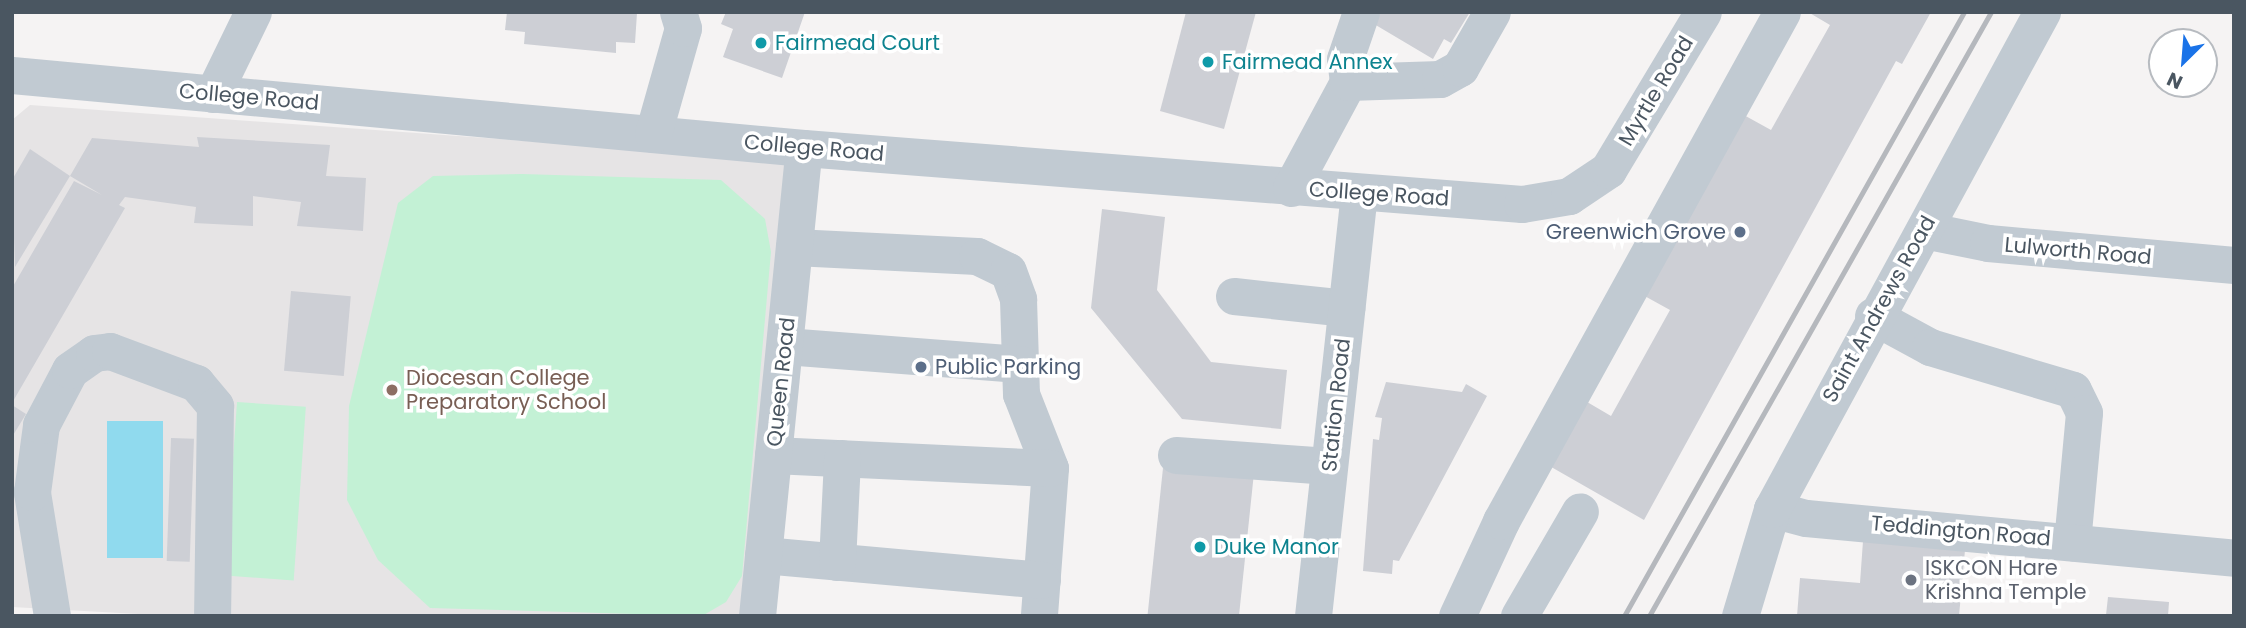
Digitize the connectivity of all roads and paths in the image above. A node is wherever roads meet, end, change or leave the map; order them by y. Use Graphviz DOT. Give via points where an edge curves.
graph roads {
  1 [pos="253,12"];
  2 [pos="678,12"];
  3 [pos="1361,12"];
  4 [pos="1492,12"];
  5 [pos="1703,12"];
  6 [pos="1782,12"];
  7 [pos="2042,12"];
  8 [pos="12,75"];
  9 [pos="1348,82"];
  10 [pos="213,94"];
  11 [pos="653,134"];
  12 [pos="804,148"];
  13 [pos="1608,170"];
  14 [pos="1291,188"];
  15 [pos="1359,194"];
  16 [pos="1924,230"];
  17 [pos="794,247"];
  18 [pos="2234,265"];
  19 [pos="1234,296"];
  20 [pos="1346,308"];
  21 [pos="1873,316"];
  22 [pos="785,346"];
  23 [pos="1020,364"];
  24 [pos="773,455"];
  25 [pos="1176,455"];
  26 [pos="842,458"];
  27 [pos="1329,466"];
  28 [pos="1050,468"];
  29 [pos="1772,509"];
  30 [pos="1580,511"];
  31 [pos="2072,542"];
  32 [pos="763,555"];
  33 [pos="2234,558"];
  34 [pos="837,562"];
  35 [pos="1042,580"];
  36 [pos="52,616"];
  37 [pos="212,616"];
  38 [pos="757,616"];
  39 [pos="1039,616"];
  40 [pos="1313,616"];
  41 [pos="1457,616"];
  42 [pos="1519,616"];
  43 [pos="1740,616"];
  1 -- 10 [label="street"];
  2 -- 11 [label="street" via="682,28"];
  3 -- 9 [label="street" via="1345,59"];
  4 -- 9 [label="street" via="1460,68 1440,79"];
  5 -- 13 [label="street, Myrtle Road"];
  6 -- 41 [label="street" via="1501,521"];
  7 -- 16 [label="street, Saint Andrews Road"];
  8 -- 10 [label="street, College Road"];
  9 -- 14 [label="street"];
  10 -- 11 [label="street, College Road"];
  11 -- 12 [label="street, College Road"];
  12 -- 14 [label="street, College Road"];
  12 -- 17 [label="street, Queen Road"];
  13 -- 15 [label="street, College Road" via="1569,196 1543,203"];
  14 -- 15 [label="street, College Road"];
  15 -- 20 [label="street, Station Road"];
  16 -- 18 [label="street, Lulworth Road" via="1987,243"];
  16 -- 21 [label="street, Saint Andrews Road"];
  17 -- 22 [label="street, Queen Road"];
  17 -- 23 [label="street" via="996,261 1015,285"];
  19 -- 20 [label="street"];
  20 -- 27 [label="street, Station Road"];
  21 -- 29 [label="street, Saint Andrews Road"];
  21 -- 31 [label="street" via="1930,347 2073,390 2084,413"];
  22 -- 23 [label="street"];
  22 -- 24 [label="street, Queen Road"];
  23 -- 28 [label="street" via="1027,419"];
  24 -- 26 [label="street"];
  24 -- 32 [label="street, Queen Road"];
  25 -- 27 [label="street"];
  26 -- 28 [label="street"];
  26 -- 34 [label="street"];
  27 -- 40 [label="street, Station Road"];
  28 -- 35 [label="street"];
  29 -- 31 [label="street, Teddington Road" via="1806,518"];
  29 -- 43 [label="street, Saint Andrews Road"];
  30 -- 42 [label="street"];
  31 -- 33 [label="street, Teddington Road"];
  32 -- 34 [label="street"];
  32 -- 38 [label="street, Queen Road"];
  34 -- 35 [label="street"];
  35 -- 39 [label="street"];
  36 -- 37 [label="street" via="33,503 41,425 70,370 94,353 110,351 196,383 215,406"];
}
